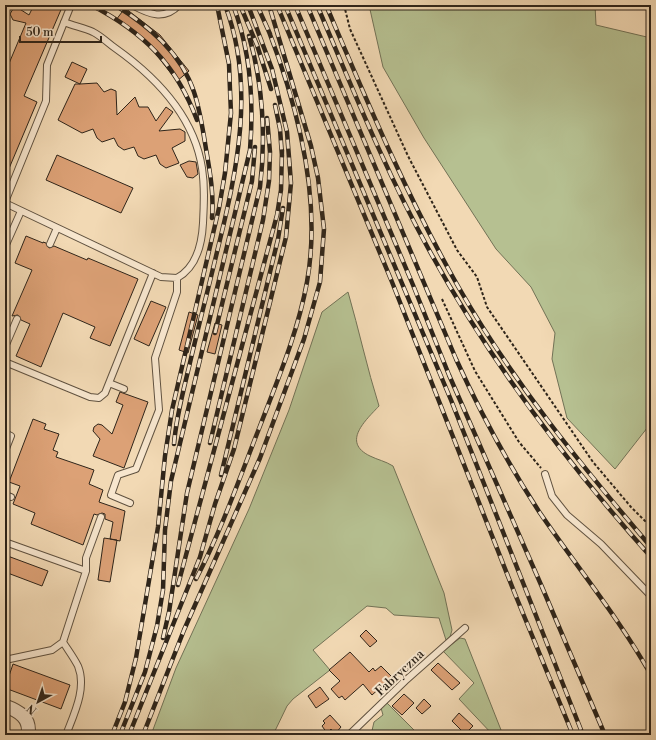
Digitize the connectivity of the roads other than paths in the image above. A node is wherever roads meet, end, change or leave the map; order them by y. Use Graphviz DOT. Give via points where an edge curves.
graph roads {
  1 [pos="71,5"];
  2 [pos="132,5"];
  3 [pos="179,5"];
  4 [pos="64,22"];
  5 [pos="5,203"];
  6 [pos="21,211"];
  7 [pos="57,228"];
  8 [pos="50,244"];
  9 [pos="5,247"];
  10 [pos="153,273"];
  11 [pos="177,278"];
  12 [pos="17,319"];
  13 [pos="5,347"];
  14 [pos="5,362"];
  15 [pos="109,383"];
  16 [pos="124,389"];
  17 [pos="5,433"];
  18 [pos="5,451"];
  19 [pos="545,474"];
  20 [pos="130,503"];
  21 [pos="101,517"];
  22 [pos="5,542"];
  23 [pos="86,571"];
  24 [pos="651,596"];
  25 [pos="466,628"];
  26 [pos="63,642"];
  27 [pos="5,660"];
  28 [pos="5,706"];
  29 [pos="28,735"];
  30 [pos="66,735"];
  31 [pos="349,735"];
  1 -- 4 [label="lane"];
  2 -- 3 [label="lane" via="149,14 162,16"];
  4 -- 5 [label="lane" via="46,71 46,101"];
  4 -- 11 [label="lane" via="94,32 152,77 171,99 190,129 202,167 205,198 202,237 194,261 188,270"];
  5 -- 6 [label="lane"];
  6 -- 7 [label="lane"];
  6 -- 9 [label="lane"];
  7 -- 8 [label="lane"];
  7 -- 10 [label="lane"];
  10 -- 11 [label="lane" via="161,277"];
  10 -- 15 [label="lane"];
  11 -- 20 [label="lane" via="177,292 155,358 159,410 136,469 118,475 111,495"];
  12 -- 13 [label="lane"];
  14 -- 15 [label="lane" via="95,398 102,396"];
  15 -- 16 [label="lane"];
  17 -- 18 [label="lane" via="11,436"];
  19 -- 24 [label="lane" via="552,496 567,515 601,544"];
  21 -- 23 [label="lane" via="86,558"];
  22 -- 23 [label="lane"];
  23 -- 26 [label="lane"];
  25 -- 31 [label="lane, Fabryczna" via="405,681"];
  26 -- 27 [label="lane" via="52,650"];
  26 -- 30 [label="lane" via="78,667 81,679 78,702"];
  28 -- 29 [label="street" via="23,715 29,727"];
}
